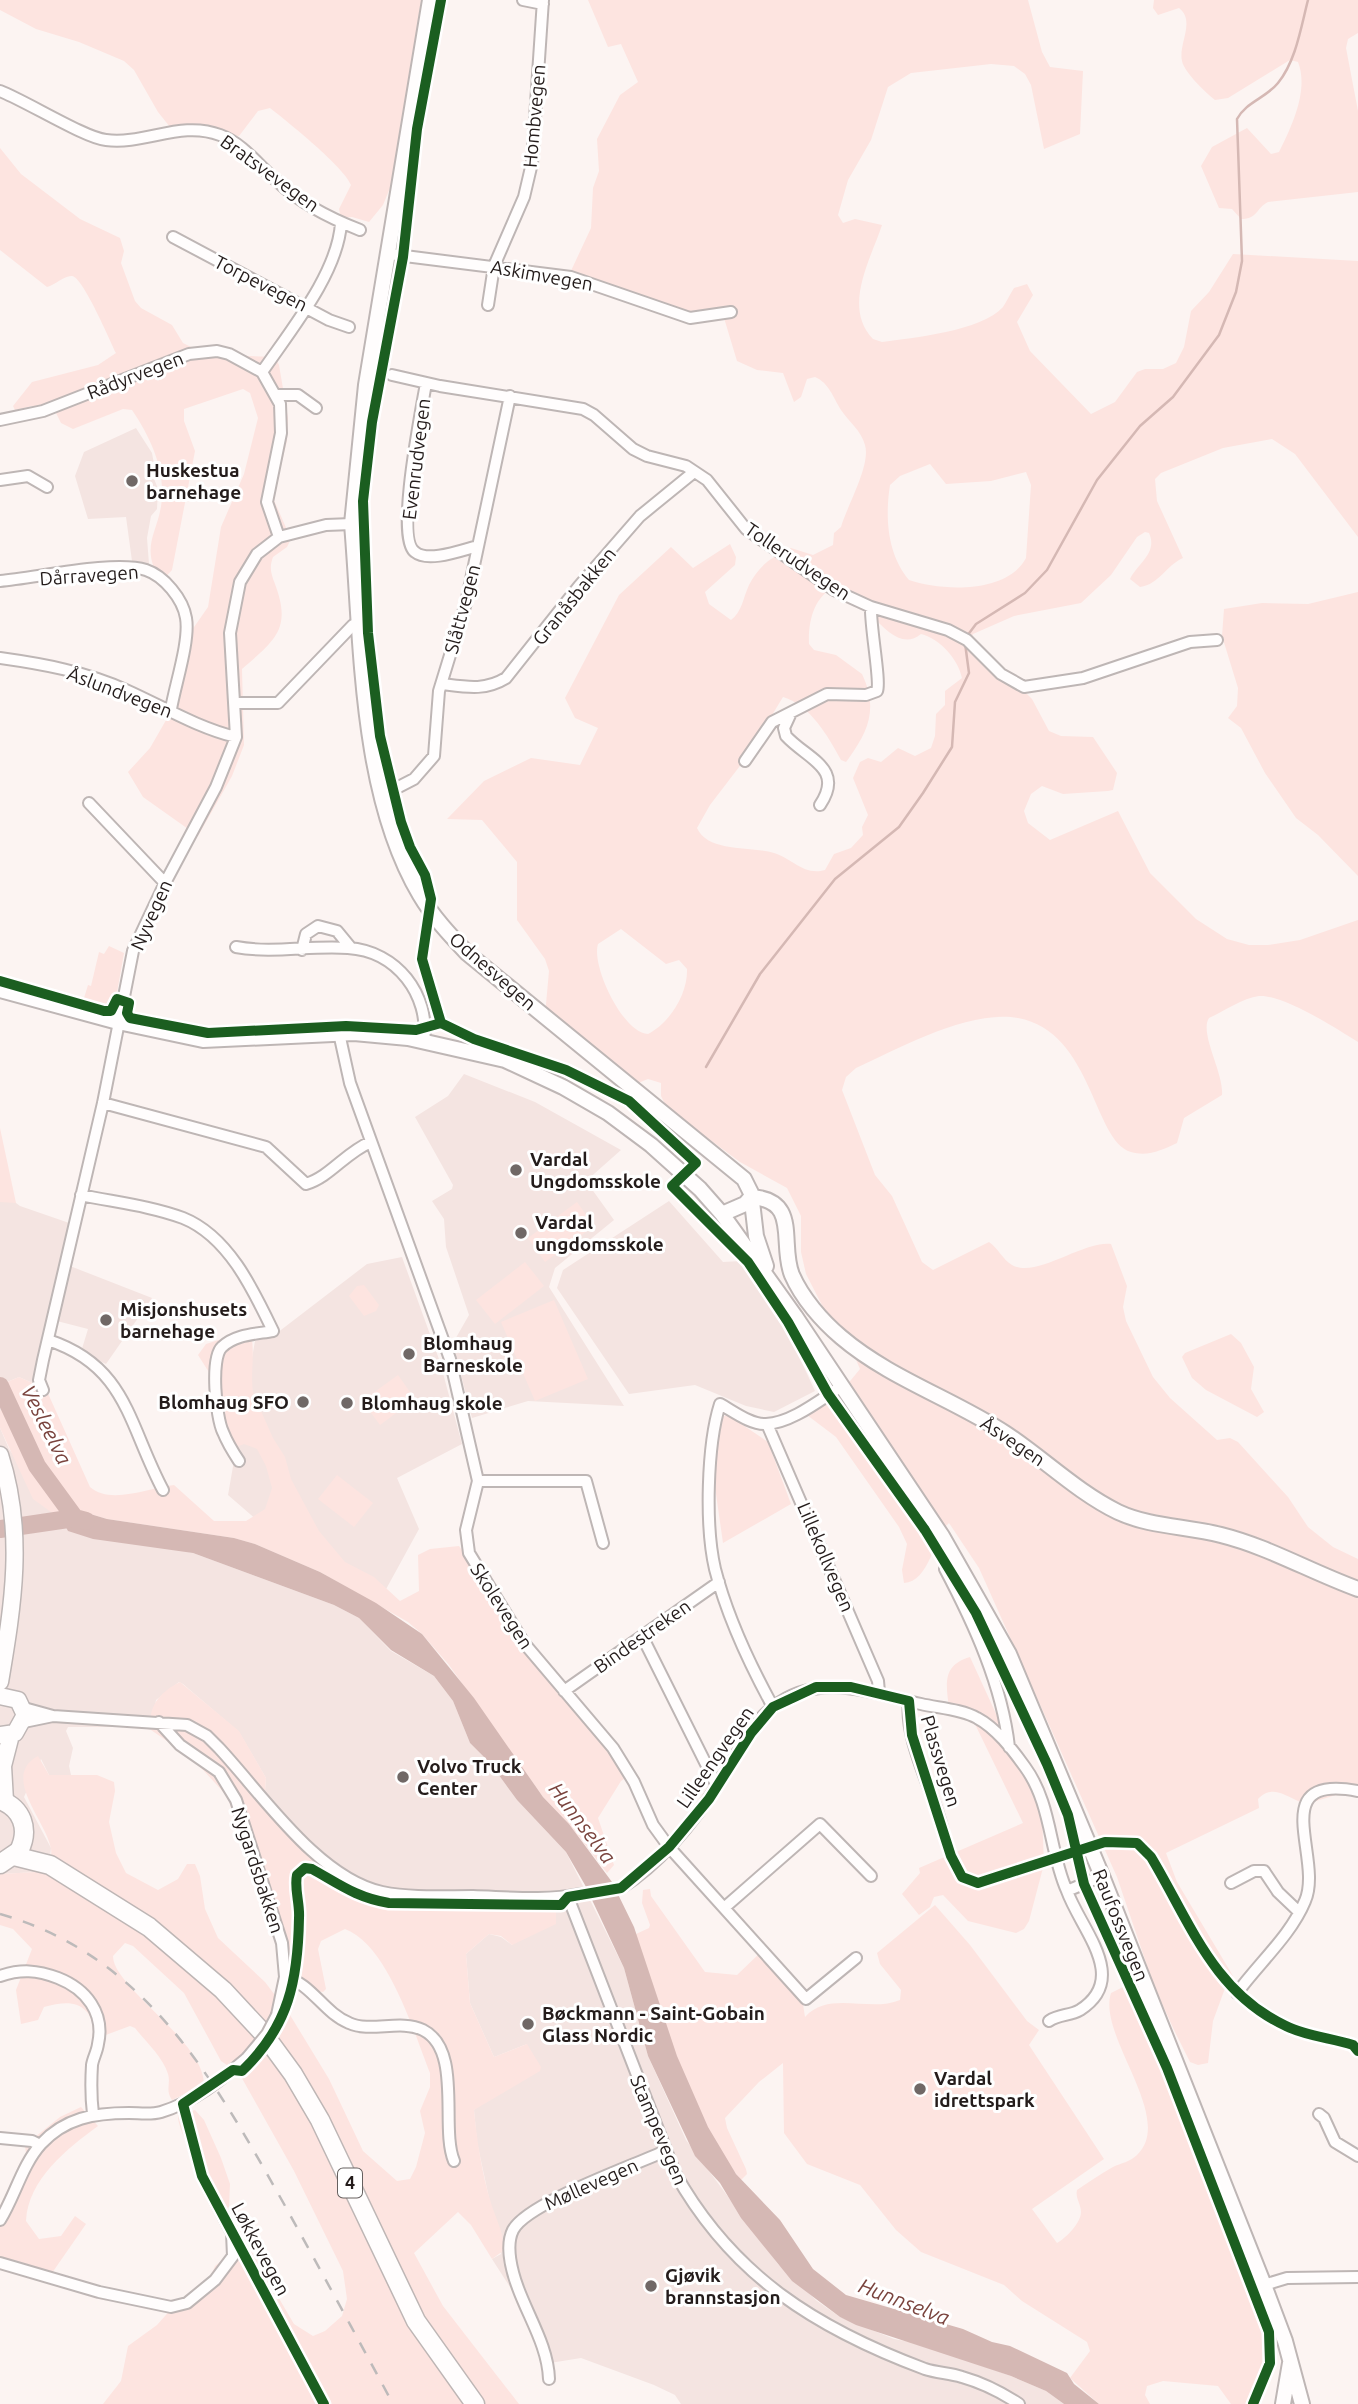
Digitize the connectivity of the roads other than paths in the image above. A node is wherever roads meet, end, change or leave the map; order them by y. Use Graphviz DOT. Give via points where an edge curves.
graph roads {
  1 [pos="430,0"];
  2 [pos="523,0"];
  3 [pos="543,2"];
  4 [pos="0,90"];
  5 [pos="341,222"];
  6 [pos="360,230"];
  7 [pos="173,237"];
  8 [pos="389,254"];
  9 [pos="494,266"];
  10 [pos="488,305"];
  11 [pos="307,306"];
  12 [pos="732,312"];
  13 [pos="349,327"];
  14 [pos="262,372"];
  15 [pos="392,375"];
  16 [pos="426,383"];
  17 [pos="277,395"];
  18 [pos="510,396"];
  19 [pos="316,408"];
  20 [pos="0,419"];
  21 [pos="694,472"];
  22 [pos="0,480"];
  23 [pos="47,487"];
  24 [pos="352,524"];
  25 [pos="279,537"];
  26 [pos="478,546"];
  27 [pos="0,581"];
  28 [pos="871,607"];
  29 [pos="353,625"];
  30 [pos="1217,640"];
  31 [pos="0,658"];
  32 [pos="442,684"];
  33 [pos="236,703"];
  34 [pos="171,709"];
  35 [pos="790,715"];
  36 [pos="236,737"];
  37 [pos="745,761"];
  38 [pos="381,796"];
  39 [pos="89,803"];
  40 [pos="820,805"];
  41 [pos="165,883"];
  42 [pos="236,947"];
  43 [pos="351,948"];
  44 [pos="302,950"];
  45 [pos="0,990"];
  46 [pos="118,1022"];
  47 [pos="340,1033"];
  48 [pos="424,1041"];
  49 [pos="103,1103"];
  50 [pos="371,1142"];
  51 [pos="82,1195"];
  52 [pos="752,1204"];
  53 [pos="722,1214"];
  54 [pos="732,1227"];
  55 [pos="773,1285"];
  56 [pos="48,1340"];
  57 [pos="842,1386"];
  58 [pos="43,1390"];
  59 [pos="767,1424"];
  60 [pos="0,1455"];
  61 [pos="239,1461"];
  62 [pos="478,1481"];
  63 [pos="163,1490"];
  64 [pos="603,1543"];
  65 [pos="945,1569"];
  66 [pos="719,1582"];
  67 [pos="1358,1589"];
  68 [pos="642,1636"];
  69 [pos="6,1660"];
  70 [pos="0,1682"];
  71 [pos="564,1691"];
  72 [pos="879,1692"];
  73 [pos="909,1701"];
  74 [pos="15,1706"];
  75 [pos="772,1707"];
  76 [pos="159,1722"];
  77 [pos="5,1735"];
  78 [pos="1009,1747"];
  79 [pos="717,1786"];
  80 [pos="1358,1791"];
  81 [pos="2,1801"];
  82 [pos="943,1831"];
  83 [pos="24,1837"];
  84 [pos="669,1847"];
  85 [pos="7,1860"];
  86 [pos="50,1865"];
  87 [pos="871,1876"];
  88 [pos="1102,1876"];
  89 [pos="1231,1883"];
  90 [pos="621,1888"];
  91 [pos="1067,1891"];
  92 [pos="580,1894"];
  93 [pos="568,1896"];
  94 [pos="724,1908"];
  95 [pos="1300,1913"];
  96 [pos="856,1958"];
  97 [pos="0,1976"];
  98 [pos="285,1977"];
  99 [pos="1237,1993"];
  100 [pos="1049,2021"];
  101 [pos="183,2104"];
  102 [pos="93,2114"];
  103 [pos="1319,2114"];
  104 [pos="0,2138"];
  105 [pos="40,2146"];
  106 [pos="665,2151"];
  107 [pos="1358,2156"];
  108 [pos="454,2161"];
  109 [pos="0,2220"];
  110 [pos="0,2263"];
  111 [pos="1358,2277"];
  112 [pos="1264,2285"];
  113 [pos="1290,2361"];
  114 [pos="549,2379"];
  115 [pos="475,2404"];
  116 [pos="1019,2404"];
  117 [pos="1283,2404"];
  118 [pos="1301,2404"];
  1 -- 8 [label="main road, Odnesvegen"];
  2 -- 3 [label="street, Hombvegen"];
  3 -- 9 [label="street, Hombvegen" via="532,163 524,197"];
  4 -- 5 [label="street, Bratsvevegen" via="102,140 129,142 187,129 224,136 294,195"];
  5 -- 6 [label="street, Bratsvevegen"];
  5 -- 11 [label="street, Bratsvevegen" via="336,247"];
  7 -- 11 [label="street, Torpevegen"];
  8 -- 9 [label="street, Askimvegen"];
  8 -- 24 [label="main road, Odnesvegen" via="366,385"];
  9 -- 10 [label="street, Hombvegen"];
  9 -- 12 [label="street, Askimvegen" via="571,277 690,318"];
  11 -- 13 [label="street, Torpevegen"];
  11 -- 14 [label="street, Bratsvevegen"];
  14 -- 17 [label="street, Rådyrvegen"];
  14 -- 20 [label="street, Rådyrvegen" via="229,354 203,351 43,411"];
  15 -- 16 [label="street, Tollerudvegen"];
  16 -- 18 [label="street, Tollerudvegen"];
  16 -- 26 [label="street, Evenrudvegen" via="410,490 410,547 425,556"];
  17 -- 19 [label="street" via="298,396"];
  17 -- 25 [label="street, Rådyrvegen" via="281,433 267,502"];
  18 -- 21 [label="street, Tollerudvegen" via="583,409 634,449"];
  18 -- 26 [label="street, Slåttvegen"];
  21 -- 28 [label="street, Tollerudvegen" via="707,480 746,528 834,590"];
  21 -- 32 [label="street, Granåsbakken" via="640,516 506,678 477,688"];
  22 -- 23 [label="street" via="28,476"];
  24 -- 25 [label="street, Nyvegen" via="326,525"];
  24 -- 38 [label="main road, Odnesvegen" via="372,748"];
  25 -- 33 [label="street, Nyvegen" via="244,571 234,600 229,634"];
  26 -- 32 [label="street, Slåttvegen"];
  27 -- 34 [label="street, Dårravegen" via="132,568 155,575 170,588 187,620"];
  28 -- 30 [label="street, Tollerudvegen" via="948,630 1024,687 1083,678 1190,642"];
  28 -- 35 [label="street" via="873,651 881,682 877,691 827,694"];
  29 -- 33 [label="street" via="278,704"];
  31 -- 34 [label="street, Åslundvegen" via="71,671"];
  32 -- 38 [label="street, Slåttvegen" via="434,756 414,779"];
  33 -- 36 [label="street, Nyvegen"];
  34 -- 36 [label="street, Åslundvegen"];
  35 -- 37 [label="street" via="772,722"];
  35 -- 40 [label="street" via="786,736 826,771 829,783"];
  36 -- 41 [label="street, Nyvegen" via="216,787"];
  38 -- 52 [label="main road, Odnesvegen" via="405,867 421,896 467,953 738,1174 748,1185"];
  39 -- 41 [label="street"];
  41 -- 46 [label="street, Nyvegen" via="133,951"];
  42 -- 44 [label="street"];
  43 -- 44 [label="street"];
  43 -- 44 [label="street" via="337,932 318,926 306,934"];
  43 -- 48 [label="street" via="391,962 410,981 424,1012"];
  45 -- 46 [label="main road, Raufossvegen"];
  46 -- 47 [label="main road, Raufossvegen" via="203,1040"];
  46 -- 49 [label="street, Nyvegen"];
  47 -- 48 [label="main road, Raufossvegen"];
  47 -- 50 [label="street, Skolevegen" via="350,1083"];
  48 -- 53 [label="main road, Raufossvegen" via="505,1060 608,1112 651,1145"];
  49 -- 50 [label="street" via="266,1147 306,1184"];
  49 -- 51 [label="street, Nyvegen"];
  50 -- 62 [label="street, Skolevegen" via="450,1359"];
  51 -- 56 [label="street, Nyvegen"];
  51 -- 61 [label="street" via="184,1219 213,1238 241,1271 273,1331 237,1337 216,1356 217,1416"];
  52 -- 53 [label="main road"];
  52 -- 54 [label="main road" via="748,1220"];
  52 -- 55 [label="main road" via="758,1245"];
  52 -- 67 [label="main road, Åsvegen" via="766,1199 780,1209 788,1262 797,1285 829,1325 863,1354 1004,1432 1117,1512 1257,1545"];
  53 -- 54 [label="main road, Raufossvegen"];
  54 -- 55 [label="main road, Raufossvegen"];
  55 -- 57 [label="main road, Raufossvegen"];
  56 -- 58 [label="street, Nyvegen" via="39,1380"];
  56 -- 63 [label="street" via="70,1347 110,1378"];
  57 -- 59 [label="street"];
  57 -- 88 [label="main road, Raufossvegen" via="942,1536 1009,1654"];
  59 -- 66 [label="street" via="720,1404 713,1426 709,1462 714,1566"];
  59 -- 72 [label="street, Lillekollvegen"];
  60 -- 69 [label="main road" via="13,1507 16,1556"];
  62 -- 64 [label="street" via="586,1481"];
  62 -- 71 [label="street, Skolevegen" via="466,1530 469,1553 524,1643"];
  65 -- 78 [label="street" via="967,1611 995,1685"];
  66 -- 68 [label="street, Bindestreken"];
  66 -- 75 [label="street"];
  68 -- 71 [label="street, Bindestreken"];
  68 -- 79 [label="street"];
  69 -- 70 [label="main road"];
  69 -- 74 [label="main road"];
  71 -- 84 [label="street, Skolevegen" via="613,1748"];
  72 -- 73 [label="street, Lilleengvegen"];
  72 -- 75 [label="street, Lilleengvegen" via="816,1687"];
  73 -- 78 [label="street, Lilleengvegen" via="974,1716"];
  73 -- 82 [label="street, Plassvegen" via="912,1735"];
  74 -- 76 [label="street" via="53,1716"];
  74 -- 77 [label="main road"];
  75 -- 79 [label="street, Lilleengvegen"];
  76 -- 93 [label="street" via="187,1725 207,1736 313,1853 359,1883 412,1896"];
  76 -- 98 [label="street, Nygardsbakken" via="180,1745 219,1772 236,1800 279,1931"];
  77 -- 81 [label="main road"];
  78 -- 91 [label="street, Lilleengvegen" via="1026,1768 1043,1803 1056,1865"];
  79 -- 84 [label="street, Lilleengvegen"];
  80 -- 95 [label="street" via="1325,1790 1307,1801 1302,1811 1311,1877"];
  81 -- 83 [label="highway, 4" via="18,1812"];
  83 -- 85 [label="highway, 4"];
  83 -- 86 [label="highway, 4"];
  84 -- 90 [label="street, Lilleengvegen"];
  84 -- 94 [label="street, Skolevegen"];
  85 -- 86 [label="highway, 4"];
  86 -- 115 [label="highway, 4" via="168,1941 223,1990 275,2048 320,2120 408,2307"];
  87 -- 94 [label="street" via="821,1824"];
  88 -- 91 [label="street"];
  88 -- 112 [label="main road, Raufossvegen"];
  89 -- 95 [label="street" via="1264,1871"];
  91 -- 100 [label="street, Lilleengvegen" via="1100,1955 1104,1974 1091,2001 1077,2012"];
  92 -- 93 [label="street"];
  93 -- 106 [label="street, Stampevegen"];
  94 -- 96 [label="street, Skolevegen" via="806,1999"];
  95 -- 99 [label="street"];
  97 -- 102 [label="street" via="31,1970 48,1974 90,2000 100,2027 92,2071"];
  98 -- 101 [label="street, Nygardsbakken, bridge" via="277,2015 267,2034 247,2058"];
  98 -- 108 [label="street" via="298,1981 331,2014 352,2025 411,2026 436,2041 449,2092 448,2133"];
  101 -- 102 [label="street, Nygardsbakken" via="157,2113"];
  101 -- 110 [label="street, Løkkevegen" via="202,2176 233,2233 233,2256 215,2280 187,2303 171,2307"];
  102 -- 105 [label="street, Nygardsbakken" via="59,2128"];
  103 -- 107 [label="street" via="1335,2142"];
  104 -- 105 [label="street"];
  105 -- 109 [label="street, Nygardsbakken"];
  106 -- 114 [label="street, Møllevegen" via="534,2209 512,2231 509,2248 514,2278 546,2353"];
  106 -- 116 [label="street, Stampevegen" via="692,2201 776,2293 850,2339 997,2390"];
  111 -- 112 [label="street" via="1287,2278"];
  112 -- 113 [label="main road, Raufossvegen"];
  113 -- 117 [label="main road, Raufossvegen"];
  113 -- 118 [label="main road, Raufossvegen"];
}
